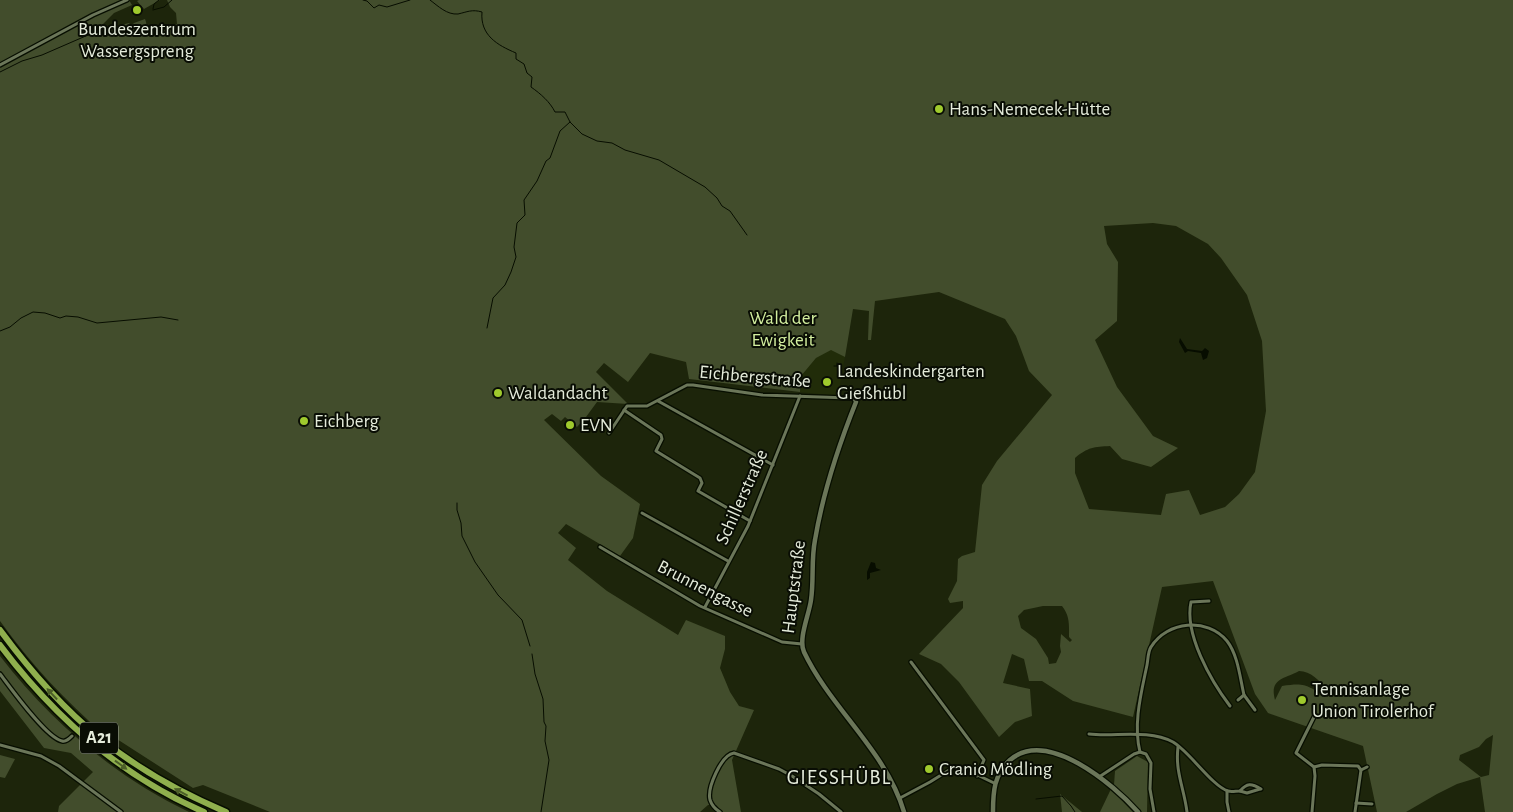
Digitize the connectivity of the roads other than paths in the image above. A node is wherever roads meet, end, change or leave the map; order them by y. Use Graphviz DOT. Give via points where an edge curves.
graph roads {
  1 [pos="127,0"];
  2 [pos="0,65"];
  3 [pos="800,396"];
  4 [pos="658,401"];
  5 [pos="856,402"];
  6 [pos="624,410"];
  7 [pos="609,433"];
  8 [pos="773,465"];
  9 [pos="642,513"];
  10 [pos="750,521"];
  11 [pos="600,547"];
  12 [pos="728,561"];
  13 [pos="1209,601"];
  14 [pos="705,607"];
  15 [pos="1191,624"];
  16 [pos="0,630"];
  17 [pos="802,644"];
  18 [pos="0,645"];
  19 [pos="911,662"];
  20 [pos="0,674"];
  21 [pos="1244,695"];
  22 [pos="1238,700"];
  23 [pos="1230,706"];
  24 [pos="1255,710"];
  25 [pos="1315,715"];
  26 [pos="1088,734"];
  27 [pos="1137,734"];
  28 [pos="72,736"];
  29 [pos="0,745"];
  30 [pos="1178,747"];
  31 [pos="1140,752"];
  32 [pos="1367,767"];
  33 [pos="1314,768"];
  34 [pos="1359,768"];
  35 [pos="977,776"];
  36 [pos="1098,777"];
  37 [pos="994,783"];
  38 [pos="1227,791"];
  39 [pos="1240,791"];
  40 [pos="900,798"];
  41 [pos="1356,803"];
  42 [pos="1372,804"];
  43 [pos="121,812"];
  44 [pos="204,812"];
  45 [pos="226,812"];
  46 [pos="720,812"];
  47 [pos="840,812"];
  48 [pos="904,812"];
  49 [pos="993,812"];
  50 [pos="1138,812"];
  51 [pos="1154,812"];
  52 [pos="1187,812"];
  53 [pos="1229,812"];
  54 [pos="1312,812"];
  55 [pos="1355,812"];
  1 -- 2 [label="street"];
  3 -- 4 [label="street, Eichbergstraße" via="762,395 687,385"];
  3 -- 5 [label="street, Eichbergstraße" via="854,398"];
  3 -- 8 [label="street, Schillerstraße"];
  4 -- 6 [label="street, Eichbergstraße" via="647,406 627,406"];
  4 -- 8 [label="street"];
  5 -- 17 [label="street, Hauptstraße" via="833,461 818,520 811,598"];
  6 -- 7 [label="street"];
  6 -- 10 [label="street" via="661,435 656,450 700,478 702,483 698,491"];
  8 -- 10 [label="street, Schillerstraße"];
  9 -- 12 [label="street"];
  10 -- 12 [label="street, Schillerstraße"];
  11 -- 14 [label="street, Brunnengasse"];
  12 -- 14 [label="street, Schillerstraße"];
  13 -- 15 [label="street" via="1191,602"];
  14 -- 17 [label="street, Brunnengasse" via="782,642"];
  15 -- 21 [label="street" via="1210,629 1226,640 1235,657"];
  15 -- 23 [label="street" via="1202,661"];
  15 -- 27 [label="street" via="1164,633 1150,648"];
  45 -- 16 [label="highway, A21, one-way" via="158,779 97,737 49,691"];
  17 -- 40 [label="street, Hauptstraße" via="826,688 886,771"];
  18 -- 44 [label="highway, A21, one-way" via="42,697 91,743 152,786"];
  19 -- 35 [label="street" via="984,760"];
  20 -- 28 [label="street" via="35,718 56,738 62,741"];
  21 -- 22 [label="street"];
  21 -- 24 [label="street"];
  25 -- 33 [label="street" via="1296,753"];
  26 -- 27 [label="street"];
  27 -- 30 [label="street" via="1162,738"];
  27 -- 31 [label="street"];
  29 -- 43 [label="street" via="41,756"];
  30 -- 38 [label="street"];
  30 -- 52 [label="street" via="1177,770"];
  31 -- 36 [label="street"];
  31 -- 51 [label="street" via="1150,760"];
  32 -- 34 [label="street"];
  33 -- 34 [label="street" via="1322,765"];
  33 -- 54 [label="street"];
  34 -- 41 [label="street"];
  35 -- 37 [label="street"];
  35 -- 40 [label="street" via="954,766"];
  36 -- 37 [label="street" via="1056,753 1031,750 1015,756 1003,767"];
  36 -- 50 [label="street"];
  37 -- 49 [label="street"];
  38 -- 39 [label="street"];
  38 -- 53 [label="street"];
  39 -- 39 [label="street" via="1246,793 1261,789 1253,784"];
  40 -- 48 [label="street, Hauptstraße"];
  41 -- 42 [label="street"];
  41 -- 55 [label="street"];
  46 -- 47 [label="street" via="714,807 709,794 721,762 730,753 738,753 792,776"];
}
